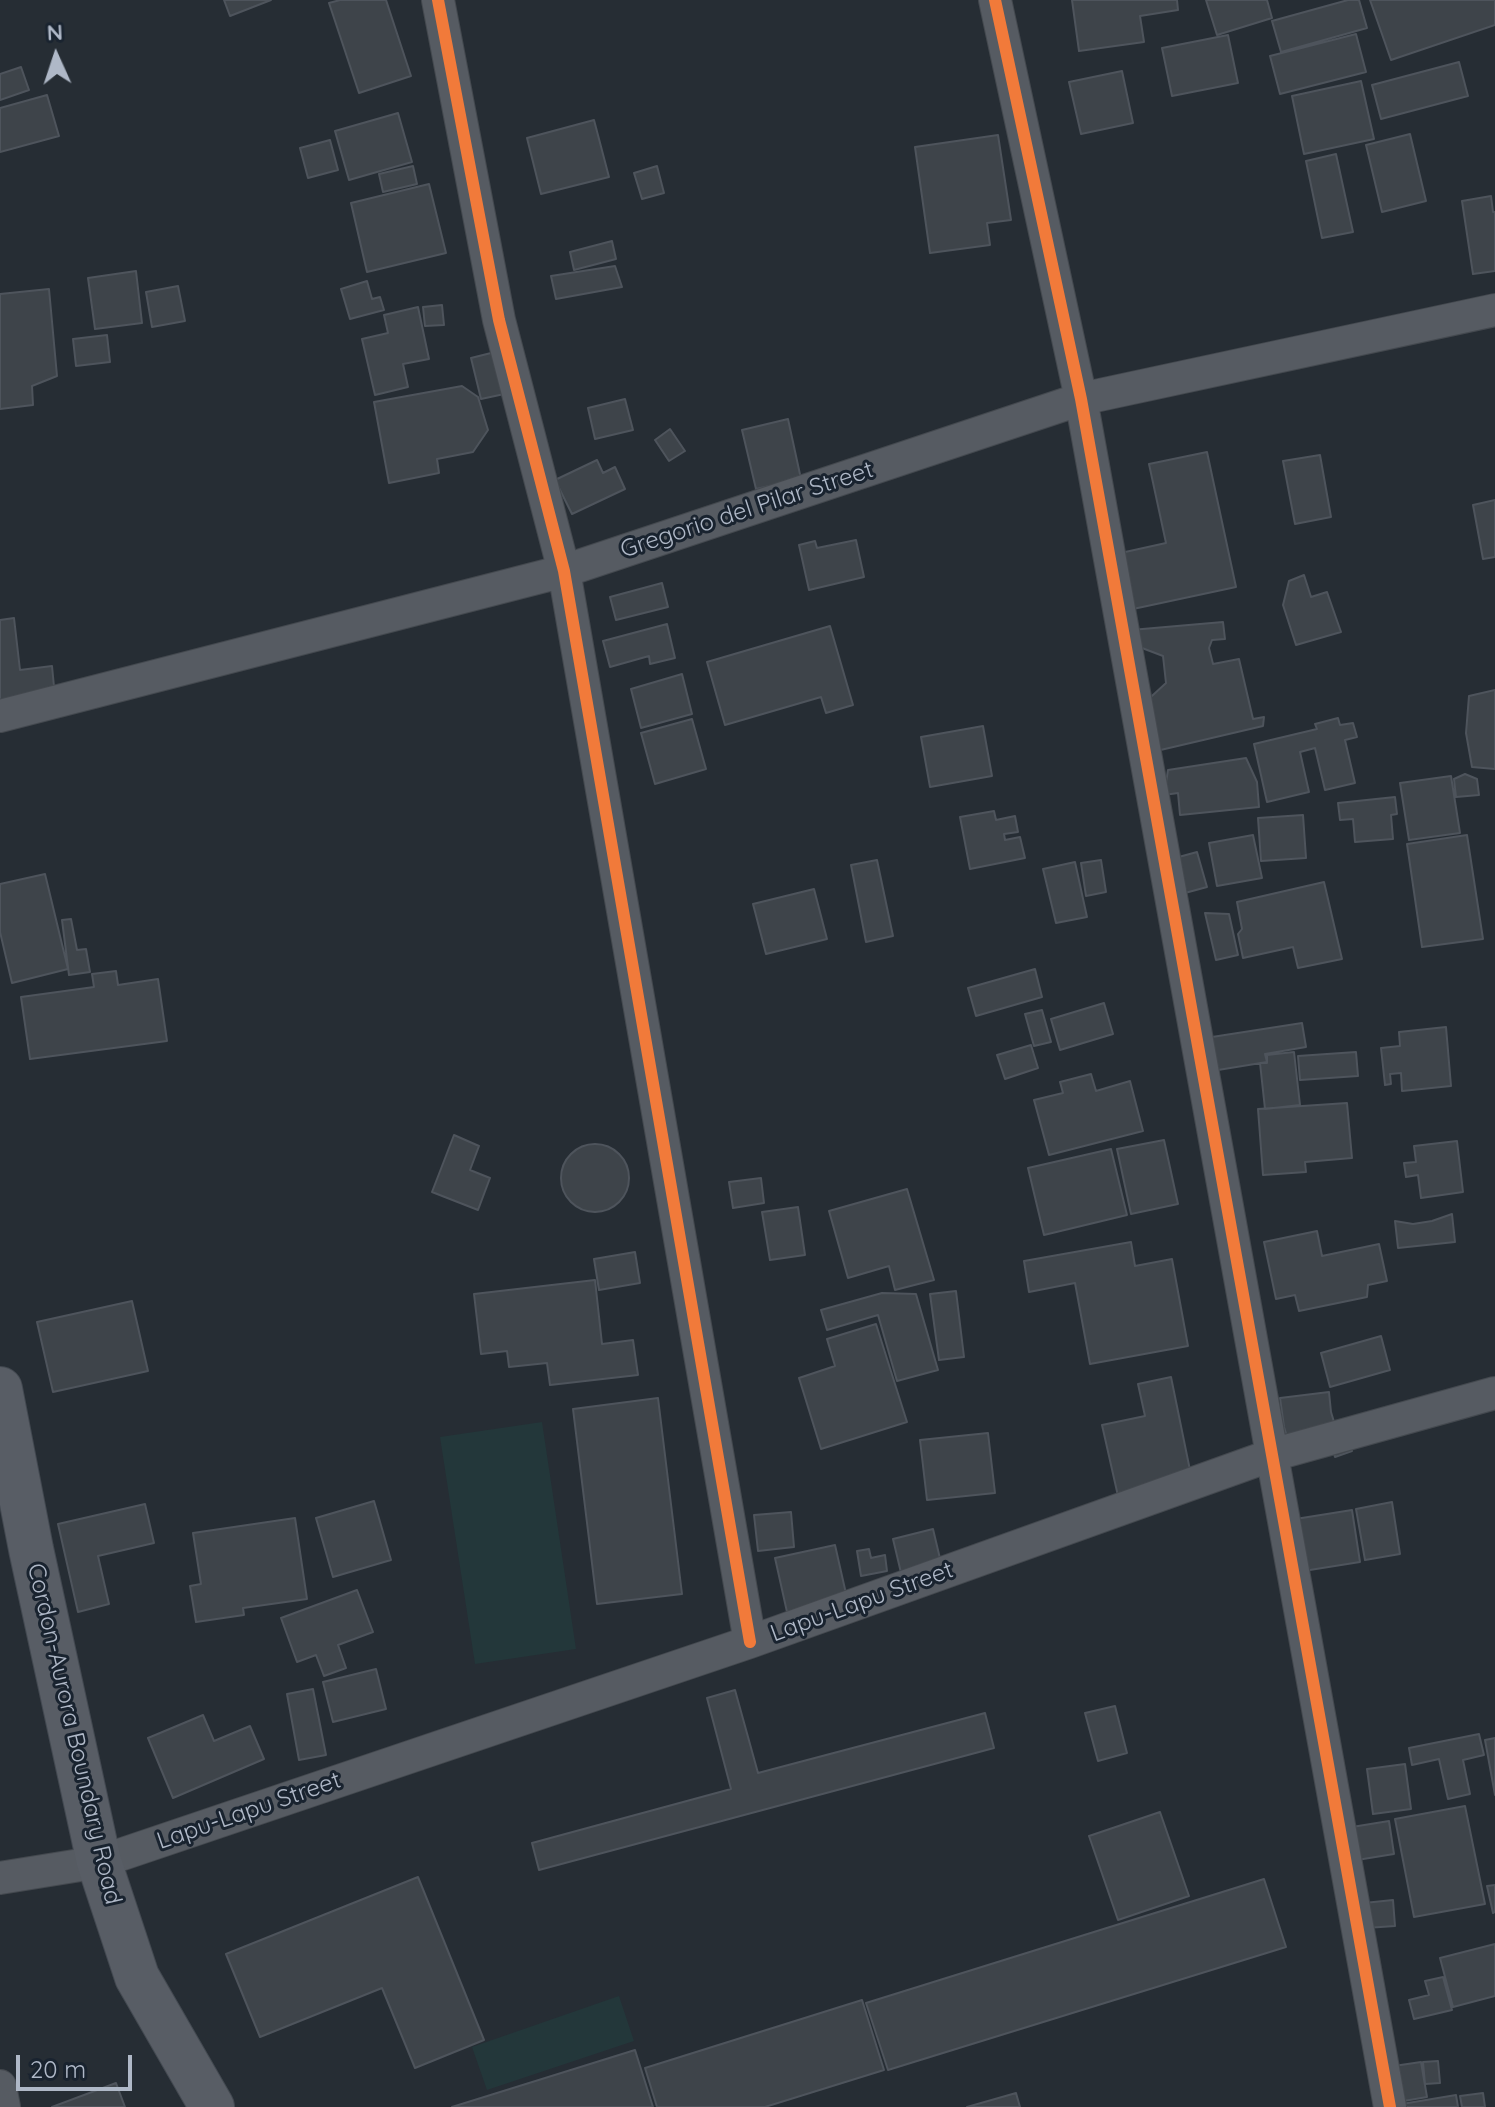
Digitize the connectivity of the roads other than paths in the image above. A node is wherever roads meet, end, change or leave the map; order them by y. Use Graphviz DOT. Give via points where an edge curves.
graph roads {
  1 [pos="438,0"];
  2 [pos="995,0"];
  3 [pos="1495,310"];
  4 [pos="1081,399"];
  5 [pos="564,571"];
  6 [pos="0,716"];
  7 [pos="0,1389"];
  8 [pos="1495,1393"];
  9 [pos="1272,1455"];
  10 [pos="750,1642"];
  11 [pos="99,1862"];
  12 [pos="0,1878"];
  13 [pos="0,2086"];
  14 [pos="4,2107"];
  15 [pos="212,2107"];
  16 [pos="1390,2107"];
  1 -- 5 [label="street" via="499,320"];
  2 -- 4 [label="street"];
  3 -- 4 [label="street, Gregorio del Pilar Street"];
  4 -- 5 [label="street, Gregorio del Pilar Street"];
  4 -- 9 [label="street"];
  5 -- 6 [label="street, Gregorio del Pilar Street"];
  5 -- 10 [label="street"];
  7 -- 11 [label="main road, Cordon-Aurora Boundary Road"];
  8 -- 9 [label="street, Lapu-Lapu Street"];
  9 -- 10 [label="street, Lapu-Lapu Street"];
  9 -- 16 [label="street"];
  10 -- 11 [label="street, Lapu-Lapu Street"];
  11 -- 12 [label="street, Lapu-Lapu Street"];
  11 -- 15 [label="main road, Cordon-Aurora Boundary Road" via="137,1977"];
  13 -- 14 [label="street"];
}
